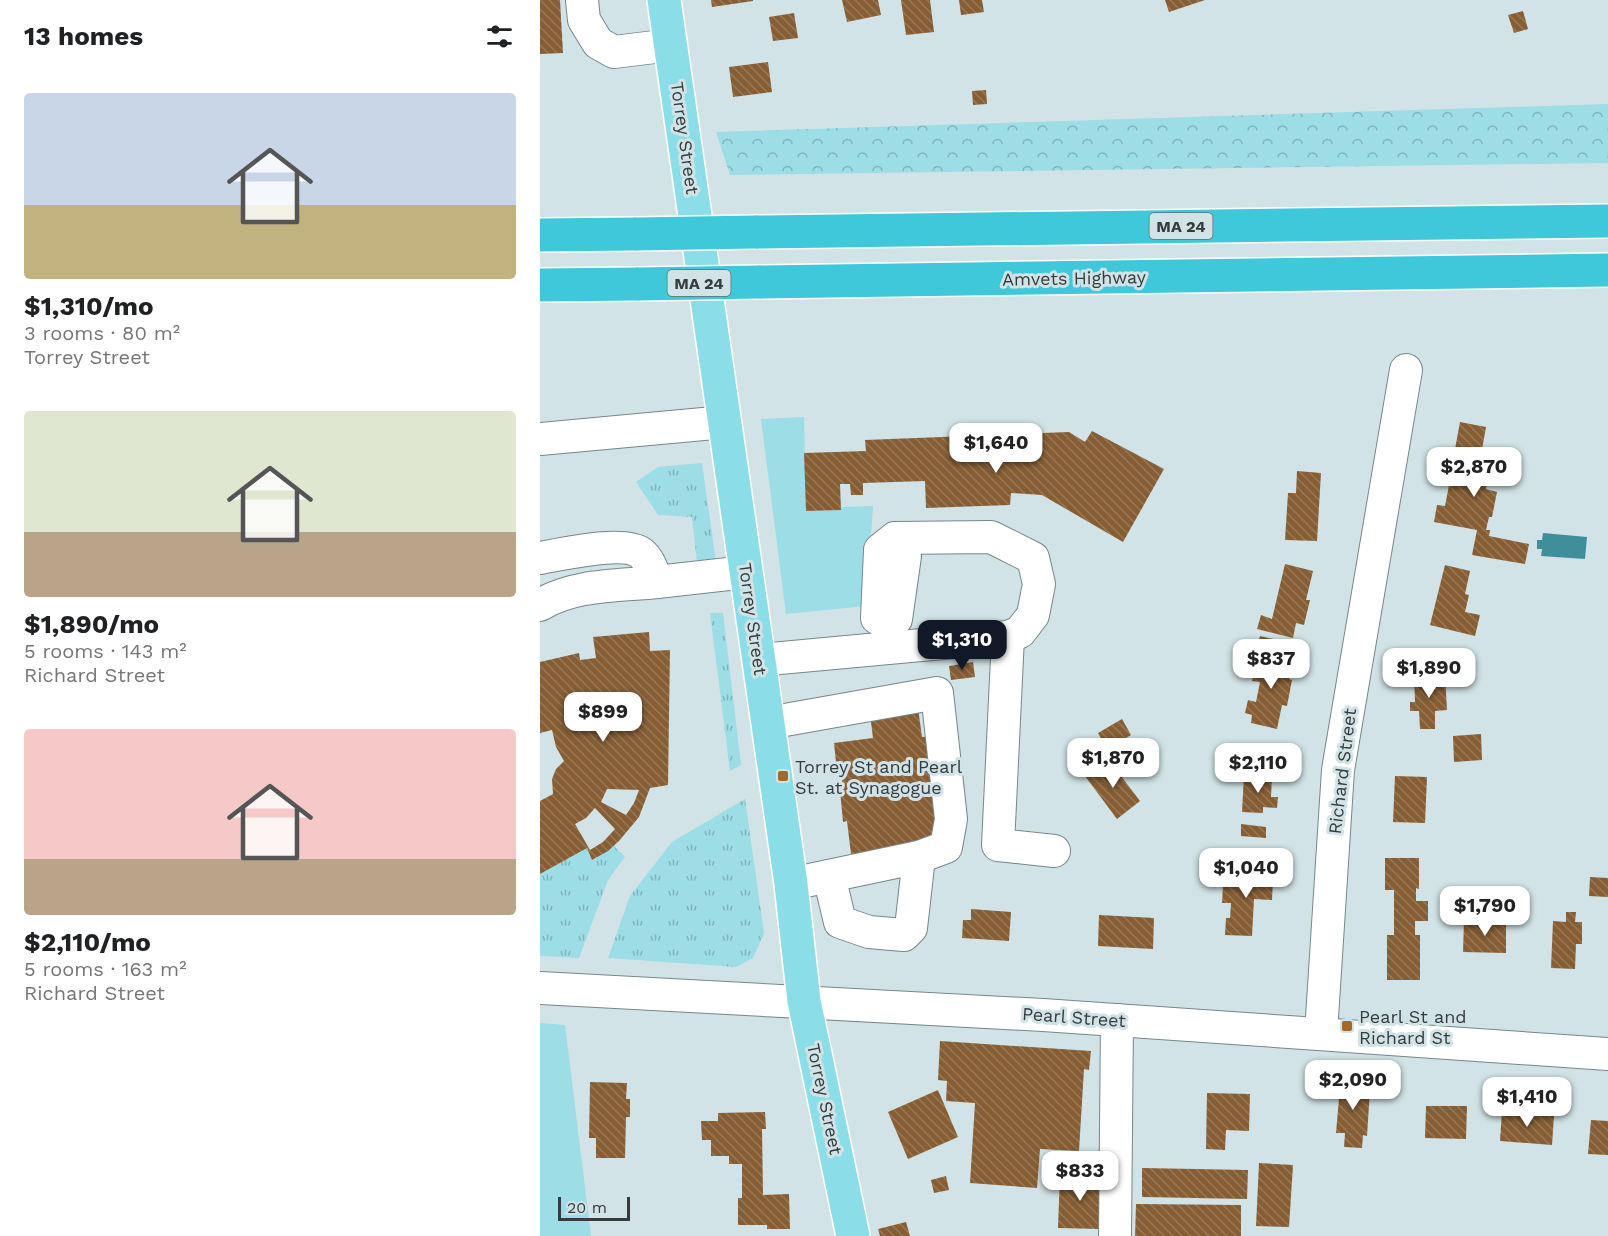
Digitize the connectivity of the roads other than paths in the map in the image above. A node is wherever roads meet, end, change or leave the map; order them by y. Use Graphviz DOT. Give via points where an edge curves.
graph roads {
  1 [pos="582,0"];
  2 [pos="664,0"];
  3 [pos="671,45"];
  4 [pos="1608,221"];
  5 [pos="540,235"];
  6 [pos="1608,270"];
  7 [pos="540,285"];
  8 [pos="1406,370"];
  9 [pos="725,422"];
  10 [pos="540,439"];
  11 [pos="540,558"];
  12 [pos="746,572"];
  13 [pos="657,582"];
  14 [pos="540,605"];
  15 [pos="886,635"];
  16 [pos="1008,637"];
  17 [pos="759,660"];
  18 [pos="768,723"];
  19 [pos="1054,851"];
  20 [pos="919,858"];
  21 [pos="829,876"];
  22 [pos="790,884"];
  23 [pos="540,988"];
  24 [pos="804,1001"];
  25 [pos="1117,1020"];
  26 [pos="1321,1033"];
  27 [pos="1608,1054"];
  28 [pos="852,1236"];
  29 [pos="1115,1236"];
  1 -- 3 [label="street" via="584,20 598,43 614,52"];
  2 -- 3 [label="main road, Torrey Street"];
  3 -- 9 [label="main road, Torrey Street"];
  4 -- 5 [label="highway, MA 24, bridge"];
  6 -- 7 [label="highway, Amvets Highway / MA 24, bridge"];
  8 -- 26 [label="street, Richard Street" via="1338,770"];
  9 -- 10 [label="street"];
  9 -- 12 [label="main road, Torrey Street"];
  11 -- 13 [label="street" via="627,547 642,554"];
  12 -- 13 [label="street"];
  12 -- 17 [label="main road, Torrey Street"];
  13 -- 14 [label="street" via="575,591"];
  15 -- 16 [label="street"];
  15 -- 16 [label="street" via="896,619 905,556 895,538 991,537 1034,558 1039,584 1033,615 1020,632"];
  15 -- 17 [label="street"];
  16 -- 19 [label="street" via="998,844"];
  17 -- 18 [label="main road, Torrey Street"];
  18 -- 20 [label="street" via="938,693 951,819 946,847"];
  18 -- 22 [label="main road, Torrey Street"];
  20 -- 21 [label="street"];
  20 -- 21 [label="street" via="911,928 904,935 869,932 840,922"];
  21 -- 22 [label="street"];
  22 -- 24 [label="main road, Torrey Street"];
  23 -- 24 [label="street, Pearl Street"];
  24 -- 25 [label="street, Pearl Street"];
  24 -- 28 [label="main road, Torrey Street"];
  25 -- 26 [label="street, Pearl Street"];
  25 -- 29 [label="street"];
  26 -- 27 [label="street, Pearl Street"];
}
